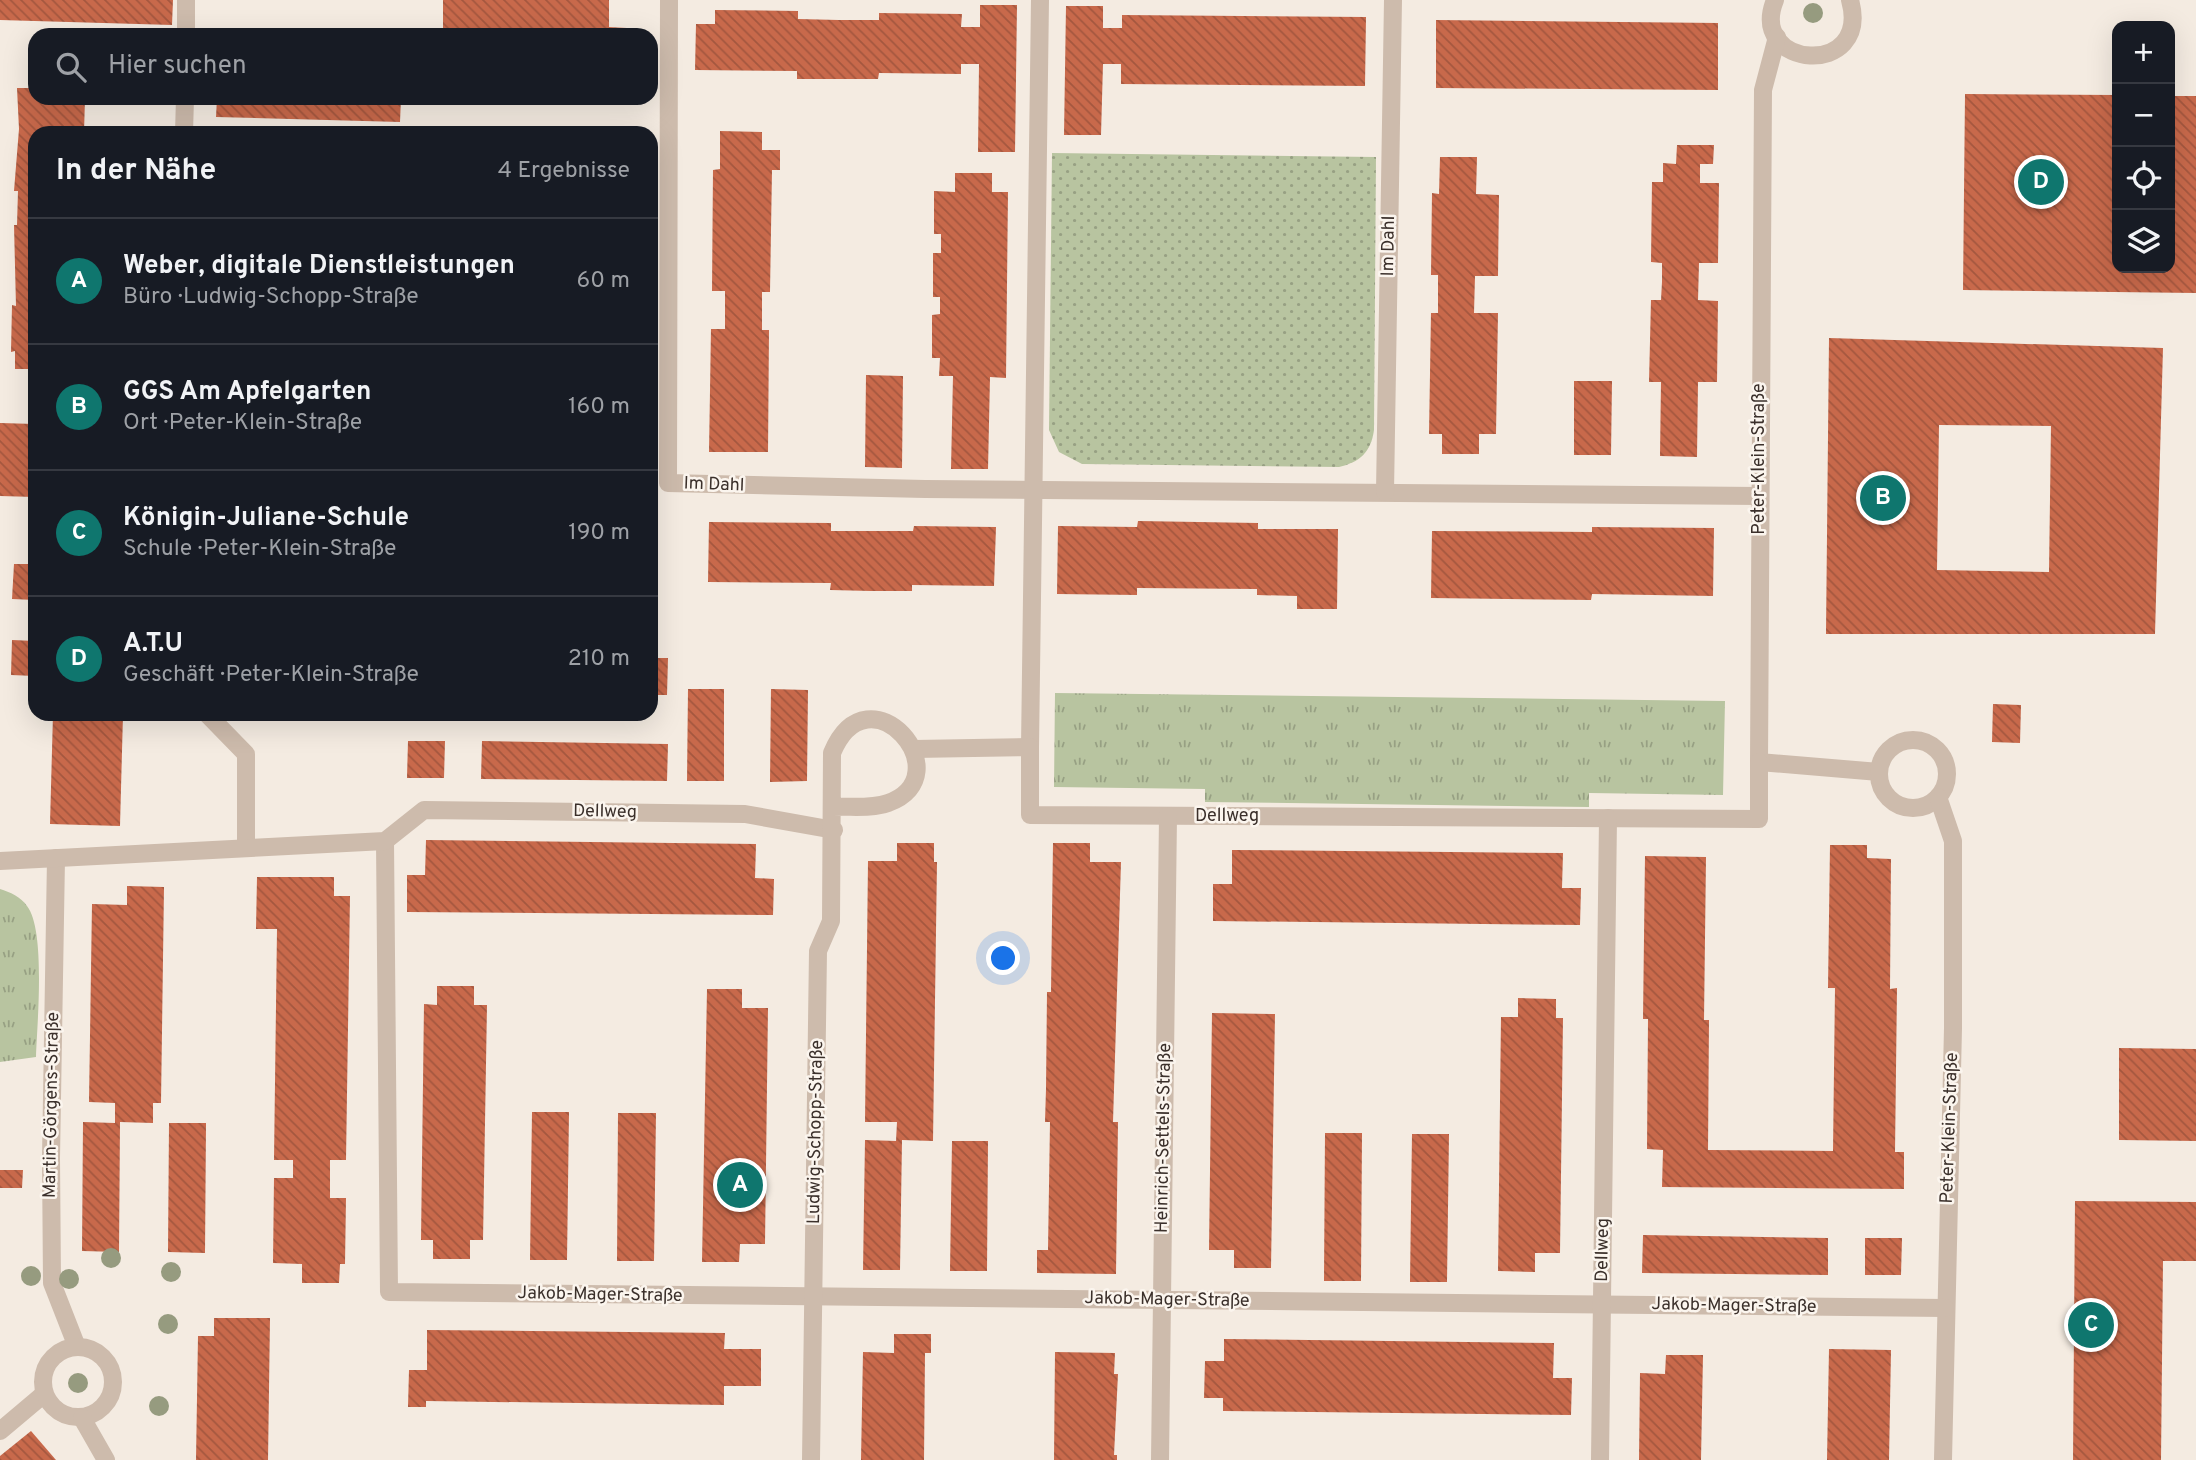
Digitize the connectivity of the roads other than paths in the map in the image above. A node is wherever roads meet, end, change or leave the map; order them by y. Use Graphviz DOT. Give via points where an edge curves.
graph roads {
  1 [pos="186,0"];
  2 [pos="669,0"];
  3 [pos="1040,0"];
  4 [pos="1393,0"];
  5 [pos="1775,0"];
  6 [pos="1850,0"];
  7 [pos="186,28"];
  8 [pos="1777,37"];
  9 [pos="185,105"];
  10 [pos="184,126"];
  11 [pos="1032,488"];
  12 [pos="1385,492"];
  13 [pos="1759,496"];
  14 [pos="214,721"];
  15 [pos="1030,747"];
  16 [pos="914,750"];
  17 [pos="1759,762"];
  18 [pos="1879,772"];
  19 [pos="1938,797"];
  20 [pos="833,807"];
  21 [pos="1168,816"];
  22 [pos="1608,818"];
  23 [pos="834,830"];
  24 [pos="385,841"];
  25 [pos="246,846"];
  26 [pos="56,858"];
  27 [pos="0,861"];
  28 [pos="814,1297"];
  29 [pos="1162,1300"];
  30 [pos="1602,1304"];
  31 [pos="1945,1308"];
  32 [pos="77,1347"];
  33 [pos="44,1394"];
  34 [pos="82,1418"];
  35 [pos="0,1431"];
  36 [pos="106,1460"];
  37 [pos="811,1460"];
  38 [pos="1160,1460"];
  39 [pos="1600,1460"];
  40 [pos="1943,1460"];
  1 -- 7 [label="street"];
  2 -- 11 [label="street, Im Dahl" via="668,483"];
  3 -- 11 [label="street"];
  4 -- 12 [label="street, Im Dahl"];
  5 -- 8 [label="street, Peter-Klein-Straße" via="1772,23"];
  6 -- 8 [label="street" via="1852,24 1847,38 1825,55 1798,55"];
  8 -- 13 [label="street, Peter-Klein-Straße" via="1763,90"];
  9 -- 10 [label="street"];
  11 -- 12 [label="street, Im Dahl"];
  11 -- 15 [label="street"];
  12 -- 13 [label="street, Im Dahl"];
  13 -- 17 [label="street, Peter-Klein-Straße"];
  14 -- 25 [label="street" via="246,754"];
  15 -- 16 [label="street"];
  15 -- 21 [label="street, Dellweg" via="1030,815"];
  16 -- 20 [label="street" via="915,775 900,796 876,806"];
  16 -- 20 [label="street, Ludwig-Schopp-Straße" via="898,728 886,722 859,723 847,730 832,753"];
  17 -- 18 [label="street"];
  17 -- 22 [label="street, Dellweg" via="1759,819"];
  18 -- 19 [label="street" via="1884,792 1899,805 1920,808"];
  18 -- 19 [label="street" via="1881,761 1895,744 1927,742 1947,767"];
  19 -- 31 [label="street, Peter-Klein-Straße" via="1953,841"];
  20 -- 23 [label="street, Ludwig-Schopp-Straße"];
  21 -- 22 [label="street, Dellweg"];
  21 -- 29 [label="street, Heinrich-Settels-Straße"];
  22 -- 30 [label="street, Dellweg"];
  23 -- 24 [label="street, Dellweg" via="746,814 424,810"];
  23 -- 28 [label="street, Ludwig-Schopp-Straße" via="831,921 818,951"];
  24 -- 25 [label="street"];
  24 -- 28 [label="street, Jakob-Mager-Straße" via="389,1292"];
  25 -- 26 [label="street"];
  26 -- 27 [label="street"];
  26 -- 32 [label="street, Martin-Görgens-Straße" via="52,1283"];
  28 -- 29 [label="street, Jakob-Mager-Straße"];
  28 -- 37 [label="street, Ludwig-Schopp-Straße"];
  29 -- 30 [label="street, Jakob-Mager-Straße"];
  29 -- 38 [label="street, Heinrich-Settels-Straße"];
  30 -- 31 [label="street, Jakob-Mager-Straße"];
  30 -- 39 [label="street"];
  31 -- 40 [label="street, Peter-Klein-Straße"];
  32 -- 33 [label="street" via="64,1350 46,1368"];
  32 -- 34 [label="street" via="89,1349 108,1363 113,1386 103,1408"];
  33 -- 34 [label="street" via="53,1408"];
  33 -- 35 [label="street"];
  34 -- 36 [label="street"];
}
